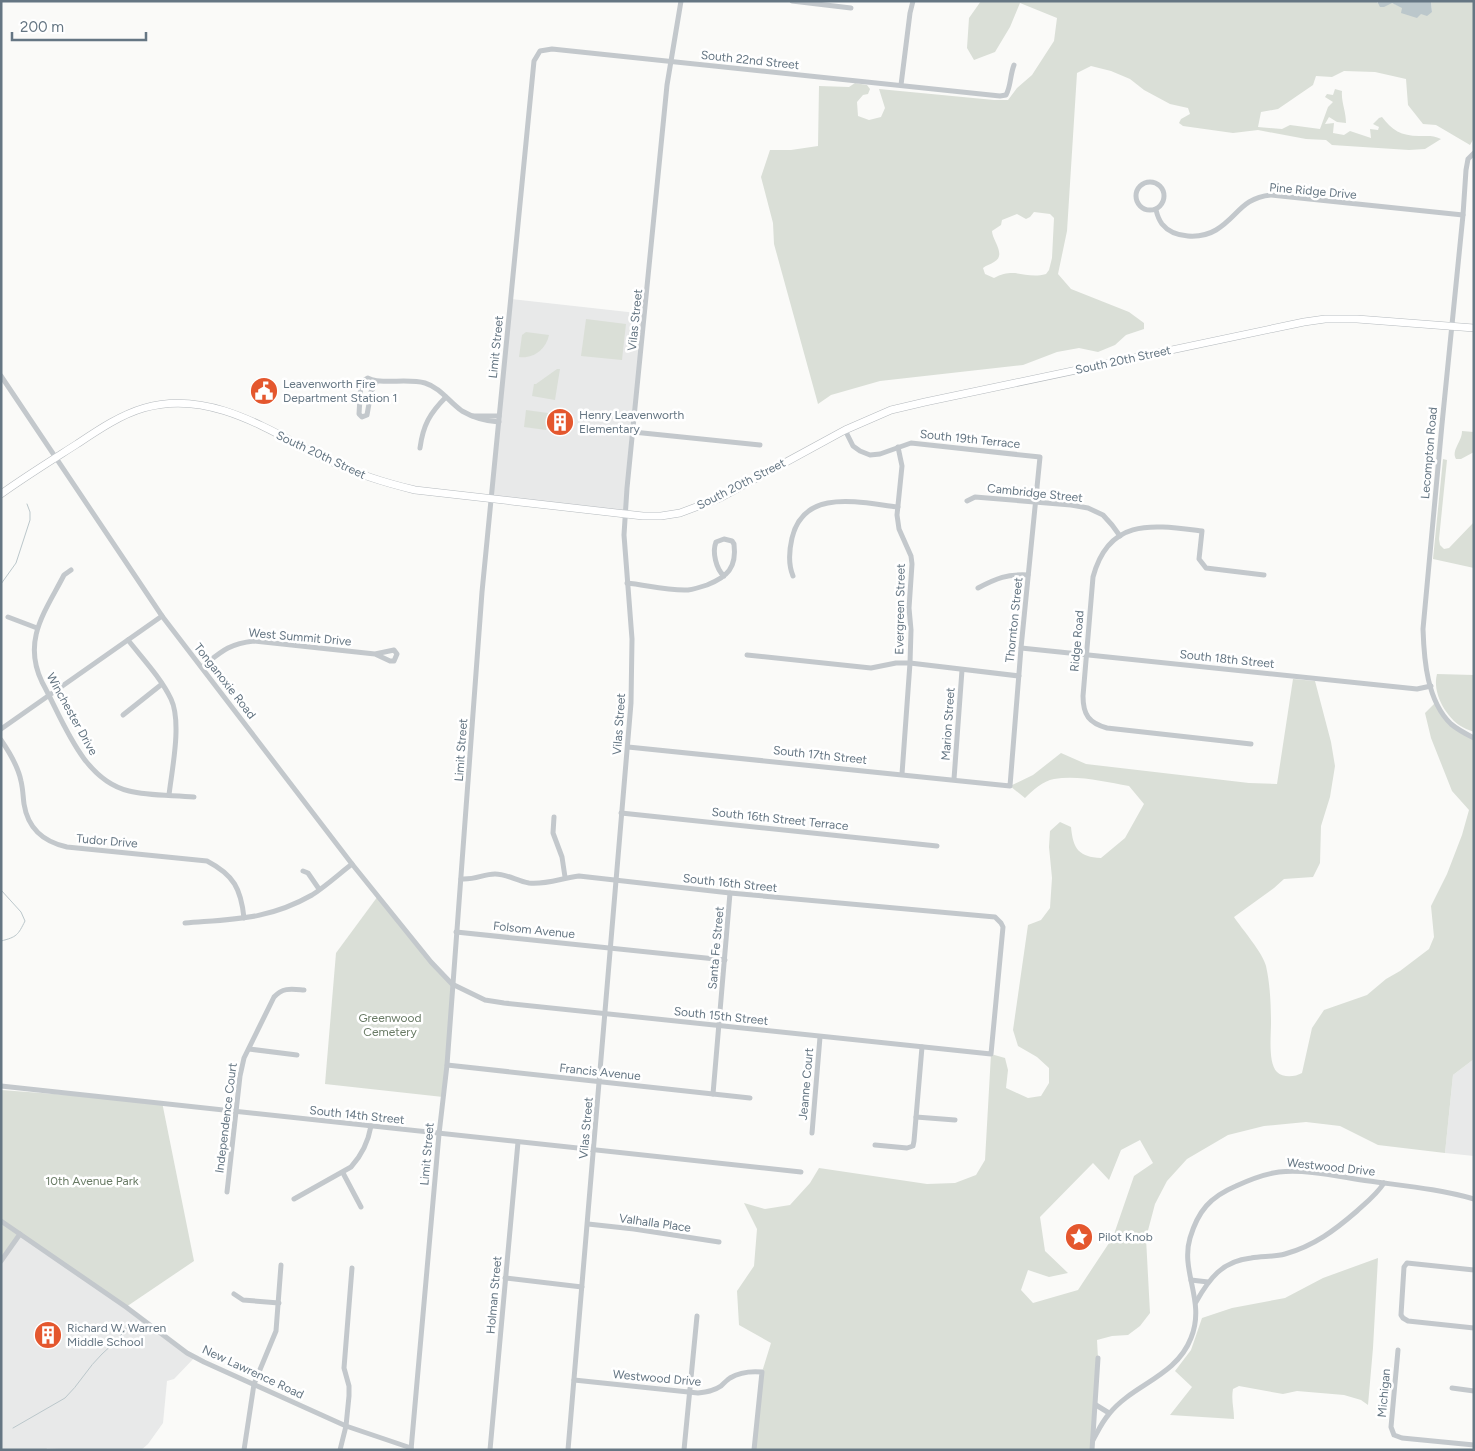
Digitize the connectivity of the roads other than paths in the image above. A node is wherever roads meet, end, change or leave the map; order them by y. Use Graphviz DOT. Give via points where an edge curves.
graph roads {
  1 [pos="681,1"];
  2 [pos="792,1"];
  3 [pos="913,1"];
  4 [pos="851,8"];
  5 [pos="538,53"];
  6 [pos="671,62"];
  7 [pos="1014,65"];
  8 [pos="901,85"];
  9 [pos="1474,153"];
  10 [pos="1156,210"];
  11 [pos="1463,216"];
  12 [pos="1452,326"];
  13 [pos="1474,328"];
  14 [pos="1,376"];
  15 [pos="377,381"];
  16 [pos="446,397"];
  17 [pos="499,419"];
  18 [pos="845,430"];
  19 [pos="633,432"];
  20 [pos="760,445"];
  21 [pos="898,447"];
  22 [pos="420,448"];
  23 [pos="56,457"];
  24 [pos="1040,457"];
  25 [pos="1,494"];
  26 [pos="492,499"];
  27 [pos="967,501"];
  28 [pos="1036,503"];
  29 [pos="898,507"];
  30 [pos="625,514"];
  31 [pos="1120,536"];
  32 [pos="71,570"];
  33 [pos="1028,575"];
  34 [pos="1264,575"];
  35 [pos="724,576"];
  36 [pos="793,576"];
  37 [pos="627,582"];
  38 [pos="978,588"];
  39 [pos="162,616"];
  40 [pos="8,617"];
  41 [pos="37,628"];
  42 [pos="128,640"];
  43 [pos="1021,648"];
  44 [pos="375,654"];
  45 [pos="747,655"];
  46 [pos="1086,655"];
  47 [pos="910,663"];
  48 [pos="202,667"];
  49 [pos="962,670"];
  50 [pos="1019,676"];
  51 [pos="162,684"];
  52 [pos="1431,686"];
  53 [pos="50,695"];
  54 [pos="124,715"];
  55 [pos="1,729"];
  56 [pos="1474,738"];
  57 [pos="1,740"];
  58 [pos="1251,744"];
  59 [pos="628,746"];
  60 [pos="902,774"];
  61 [pos="954,779"];
  62 [pos="1010,786"];
  63 [pos="169,795"];
  64 [pos="194,797"];
  65 [pos="621,813"];
  66 [pos="554,817"];
  67 [pos="937,846"];
  68 [pos="352,864"];
  69 [pos="303,870"];
  70 [pos="565,877"];
  71 [pos="461,879"];
  72 [pos="616,881"];
  73 [pos="319,890"];
  74 [pos="730,893"];
  75 [pos="244,918"];
  76 [pos="185,923"];
  77 [pos="456,932"];
  78 [pos="610,948"];
  79 [pos="724,960"];
  80 [pos="452,984"];
  81 [pos="304,990"];
  82 [pos="605,1014"];
  83 [pos="719,1026"];
  84 [pos="820,1036"];
  85 [pos="922,1047"];
  86 [pos="249,1049"];
  87 [pos="991,1054"];
  88 [pos="297,1055"];
  89 [pos="447,1065"];
  90 [pos="600,1082"];
  91 [pos="1,1086"];
  92 [pos="713,1094"];
  93 [pos="750,1098"];
  94 [pos="236,1112"];
  95 [pos="916,1117"];
  96 [pos="955,1120"];
  97 [pos="370,1126"];
  98 [pos="812,1133"];
  99 [pos="439,1134"];
  100 [pos="518,1142"];
  101 [pos="875,1145"];
  102 [pos="594,1151"];
  103 [pos="343,1172"];
  104 [pos="801,1172"];
  105 [pos="1384,1183"];
  106 [pos="227,1192"];
  107 [pos="1474,1198"];
  108 [pos="294,1199"];
  109 [pos="361,1206"];
  110 [pos="1,1220"];
  111 [pos="588,1224"];
  112 [pos="20,1234"];
  113 [pos="719,1242"];
  114 [pos="1,1261"];
  115 [pos="281,1265"];
  116 [pos="352,1268"];
  117 [pos="1474,1270"];
  118 [pos="505,1278"];
  119 [pos="1192,1280"];
  120 [pos="1208,1282"];
  121 [pos="582,1287"];
  122 [pos="234,1294"];
  123 [pos="279,1303"];
  124 [pos="1196,1303"];
  125 [pos="697,1316"];
  126 [pos="1474,1328"];
  127 [pos="1398,1350"];
  128 [pos="1098,1358"];
  129 [pos="574,1380"];
  130 [pos="254,1384"];
  131 [pos="1452,1388"];
  132 [pos="1474,1391"];
  133 [pos="690,1392"];
  134 [pos="1096,1405"];
  135 [pos="1109,1413"];
  136 [pos="346,1426"];
  137 [pos="1093,1440"];
  138 [pos="1474,1445"];
  139 [pos="411,1449"];
  140 [pos="244,1450"];
  141 [pos="340,1450"];
  142 [pos="490,1450"];
  143 [pos="568,1450"];
  144 [pos="684,1450"];
  145 [pos="754,1450"];
  146 [pos="1092,1450"];
  1 -- 6 [label="street, Vilas Street"];
  2 -- 4 [label="street"];
  3 -- 8 [label="street"];
  5 -- 6 [label="street, South 22nd Street" via="552,49"];
  5 -- 17 [label="street, Limit Street" via="532,70"];
  6 -- 8 [label="street, South 22nd Street"];
  6 -- 19 [label="street, Vilas Street"];
  7 -- 8 [label="street, South 22nd Street" via="1006,95"];
  9 -- 11 [label="street, Lecompton Road" via="1468,159 1466,170"];
  10 -- 10 [label="street" via="1145,210 1136,201 1138,188 1145,183 1157,184 1163,190 1163,202"];
  10 -- 11 [label="street, Pine Ridge Drive" via="1161,223 1169,230 1187,236 1216,230 1252,199 1271,195"];
  11 -- 12 [label="street, Lecompton Road"];
  12 -- 13 [label="main road, South 20th Street"];
  12 -- 18 [label="main road, South 20th Street" via="1358,319 1304,322 925,402 891,410"];
  12 -- 52 [label="street, Lecompton Road" via="1423,629"];
  14 -- 23 [label="street, Tonganoxie Road"];
  15 -- 15 [label="street" via="365,378 361,382 358,409 362,417 368,415 371,392"];
  15 -- 16 [label="street" via="417,382 434,387"];
  16 -- 17 [label="street" via="473,416"];
  16 -- 22 [label="street" via="426,423"];
  17 -- 26 [label="street, Limit Street"];
  18 -- 21 [label="street, South 19th Terrace" via="852,446 860,452 880,454"];
  18 -- 30 [label="main road, South 20th Street" via="700,507 661,516"];
  19 -- 20 [label="street"];
  19 -- 30 [label="street, Vilas Street"];
  21 -- 24 [label="street, South 19th Terrace" via="911,443"];
  21 -- 29 [label="street, Evergreen Street" via="902,466"];
  23 -- 25 [label="main road, South 20th Street"];
  23 -- 26 [label="main road, South 20th Street" via="128,414 159,405 199,404 238,415 369,478 415,490"];
  23 -- 39 [label="street, Tonganoxie Road"];
  24 -- 28 [label="street, Thornton Street"];
  26 -- 30 [label="main road, South 20th Street"];
  26 -- 71 [label="street, Limit Street"];
  27 -- 28 [label="street, Cambridge Street" via="975,497"];
  28 -- 31 [label="street, Cambridge Street" via="1088,508 1103,515"];
  28 -- 33 [label="street, Thornton Street"];
  29 -- 36 [label="street" via="839,501 815,507 795,528 789,566"];
  29 -- 47 [label="street, Evergreen Street" via="899,529 912,564"];
  30 -- 37 [label="street, Vilas Street"];
  31 -- 34 [label="street, Ridge Road" via="1146,526 1202,531 1199,559 1206,568"];
  31 -- 46 [label="street, Ridge Road" via="1104,550 1096,567"];
  32 -- 41 [label="street, Winchester Drive" via="64,575"];
  33 -- 38 [label="street" via="998,577"];
  33 -- 43 [label="street, Thornton Street"];
  35 -- 35 [label="street" via="734,562 734,544 724,539 719,540 714,550 720,574"];
  35 -- 37 [label="street" via="688,590"];
  37 -- 59 [label="street, Vilas Street" via="632,672"];
  39 -- 42 [label="street"];
  39 -- 48 [label="street, Tonganoxie Road"];
  40 -- 41 [label="street"];
  41 -- 53 [label="street, Winchester Drive" via="34,642 36,670"];
  42 -- 51 [label="street"];
  42 -- 53 [label="street"];
  43 -- 46 [label="street, South 18th Street"];
  43 -- 50 [label="street, Thornton Street"];
  44 -- 48 [label="street, West Summit Drive" via="254,641 237,643 223,650"];
  45 -- 47 [label="street" via="871,668"];
  46 -- 52 [label="street, South 18th Street" via="1417,689"];
  46 -- 58 [label="street, Ridge Road" via="1083,707 1096,725"];
  47 -- 49 [label="street"];
  47 -- 60 [label="street, Evergreen Street"];
  48 -- 68 [label="street, Tonganoxie Road"];
  49 -- 50 [label="street"];
  49 -- 61 [label="street, Marion Street"];
  50 -- 62 [label="street, Thornton Street"];
  51 -- 54 [label="street"];
  51 -- 63 [label="street" via="172,700 176,720"];
  52 -- 56 [label="street, Lecompton Road" via="1435,702 1450,723"];
  53 -- 55 [label="street"];
  53 -- 63 [label="street, Winchester Drive" via="83,759 103,780 130,792"];
  57 -- 75 [label="street, Tudor Drive" via="15,762 29,819 45,839 67,847 207,861 220,868 236,885"];
  59 -- 60 [label="street, South 17th Street"];
  59 -- 65 [label="street, Vilas Street"];
  60 -- 61 [label="street, South 17th Street"];
  61 -- 62 [label="street, South 17th Street"];
  63 -- 64 [label="street, Winchester Drive"];
  65 -- 67 [label="street, South 16th Street Terrace"];
  65 -- 72 [label="street, Vilas Street"];
  66 -- 70 [label="street" via="553,833 562,856"];
  68 -- 73 [label="street"];
  68 -- 80 [label="street, Tonganoxie Road"];
  69 -- 73 [label="street"];
  70 -- 71 [label="street, South 16th Street" via="540,883 497,874 472,880"];
  70 -- 72 [label="street, South 16th Street"];
  71 -- 77 [label="street, Limit Street"];
  72 -- 74 [label="street, South 16th Street"];
  72 -- 78 [label="street, Vilas Street"];
  73 -- 75 [label="street" via="279,911"];
  74 -- 79 [label="street, Santa Fe Street"];
  74 -- 87 [label="street, South 16th Street" via="995,917 1002,927"];
  75 -- 76 [label="street"];
  77 -- 78 [label="street, Folsom Avenue"];
  77 -- 80 [label="street, Limit Street"];
  78 -- 79 [label="street, Folsom Avenue"];
  78 -- 82 [label="street, Vilas Street"];
  79 -- 83 [label="street, Santa Fe Street"];
  80 -- 82 [label="street, South 15th Street" via="485,1000"];
  80 -- 89 [label="street, Limit Street"];
  81 -- 86 [label="street, Independence Court" via="286,989 278,993"];
  82 -- 83 [label="street, South 15th Street"];
  82 -- 90 [label="street, Vilas Street"];
  83 -- 84 [label="street, South 15th Street"];
  83 -- 92 [label="street, Santa Fe Street"];
  84 -- 85 [label="street, South 15th Street"];
  84 -- 98 [label="street, Jeanne Court"];
  85 -- 87 [label="street, South 15th Street"];
  85 -- 95 [label="street"];
  86 -- 88 [label="street"];
  86 -- 94 [label="street, Independence Court" via="241,1067"];
  89 -- 90 [label="street, Francis Avenue"];
  89 -- 99 [label="street, Limit Street"];
  90 -- 92 [label="street, Francis Avenue"];
  90 -- 102 [label="street, Vilas Street"];
  91 -- 94 [label="street, South 14th Street"];
  92 -- 93 [label="street, Francis Avenue"];
  94 -- 97 [label="street, South 14th Street"];
  94 -- 106 [label="street, Independence Court"];
  95 -- 96 [label="street"];
  95 -- 101 [label="street" via="913,1146"];
  97 -- 99 [label="street, South 14th Street"];
  97 -- 103 [label="street" via="365,1149 359,1159"];
  99 -- 100 [label="street, South 14th Street"];
  99 -- 139 [label="street, Limit Street"];
  100 -- 102 [label="street, South 14th Street"];
  100 -- 118 [label="street, Holman Street"];
  102 -- 104 [label="street, South 14th Street"];
  102 -- 111 [label="street, Vilas Street"];
  103 -- 108 [label="street"];
  103 -- 109 [label="street"];
  105 -- 107 [label="street, Westwood Drive"];
  105 -- 119 [label="street, Westwood Drive" via="1304,1172 1278,1172 1220,1193 1206,1204 1190,1238 1188,1266"];
  105 -- 120 [label="street" via="1377,1193 1318,1242 1284,1255 1237,1260"];
  110 -- 112 [label="street, New Lawrence Road"];
  111 -- 113 [label="street, Valhalla Place"];
  111 -- 121 [label="street, Vilas Street"];
  112 -- 114 [label="street"];
  112 -- 130 [label="street, New Lawrence Road" via="187,1352"];
  115 -- 123 [label="street"];
  116 -- 136 [label="street" via="344,1363 349,1386"];
  117 -- 126 [label="street" via="1407,1263 1400,1315 1408,1321"];
  118 -- 121 [label="street"];
  118 -- 142 [label="street, Holman Street"];
  119 -- 120 [label="street"];
  119 -- 124 [label="street, Westwood Drive"];
  120 -- 124 [label="street"];
  121 -- 129 [label="street, Vilas Street"];
  122 -- 123 [label="street" via="243,1300"];
  123 -- 130 [label="street" via="274,1337"];
  124 -- 135 [label="street, Westwood Drive" via="1196,1320 1182,1354 1171,1367"];
  125 -- 133 [label="street"];
  127 -- 138 [label="street, Michigan" via="1392,1432 1396,1436"];
  128 -- 134 [label="street"];
  129 -- 133 [label="street, Westwood Drive"];
  129 -- 143 [label="street, Vilas Street"];
  130 -- 136 [label="street, New Lawrence Road"];
  130 -- 140 [label="street"];
  131 -- 132 [label="street"];
  133 -- 144 [label="street"];
  133 -- 145 [label="street, Westwood Drive" via="710,1391 738,1374 762,1372"];
  134 -- 135 [label="street"];
  134 -- 137 [label="street"];
  135 -- 137 [label="street, Westwood Drive"];
  136 -- 139 [label="street, New Lawrence Road"];
  136 -- 141 [label="street"];
  137 -- 146 [label="street"];
}
